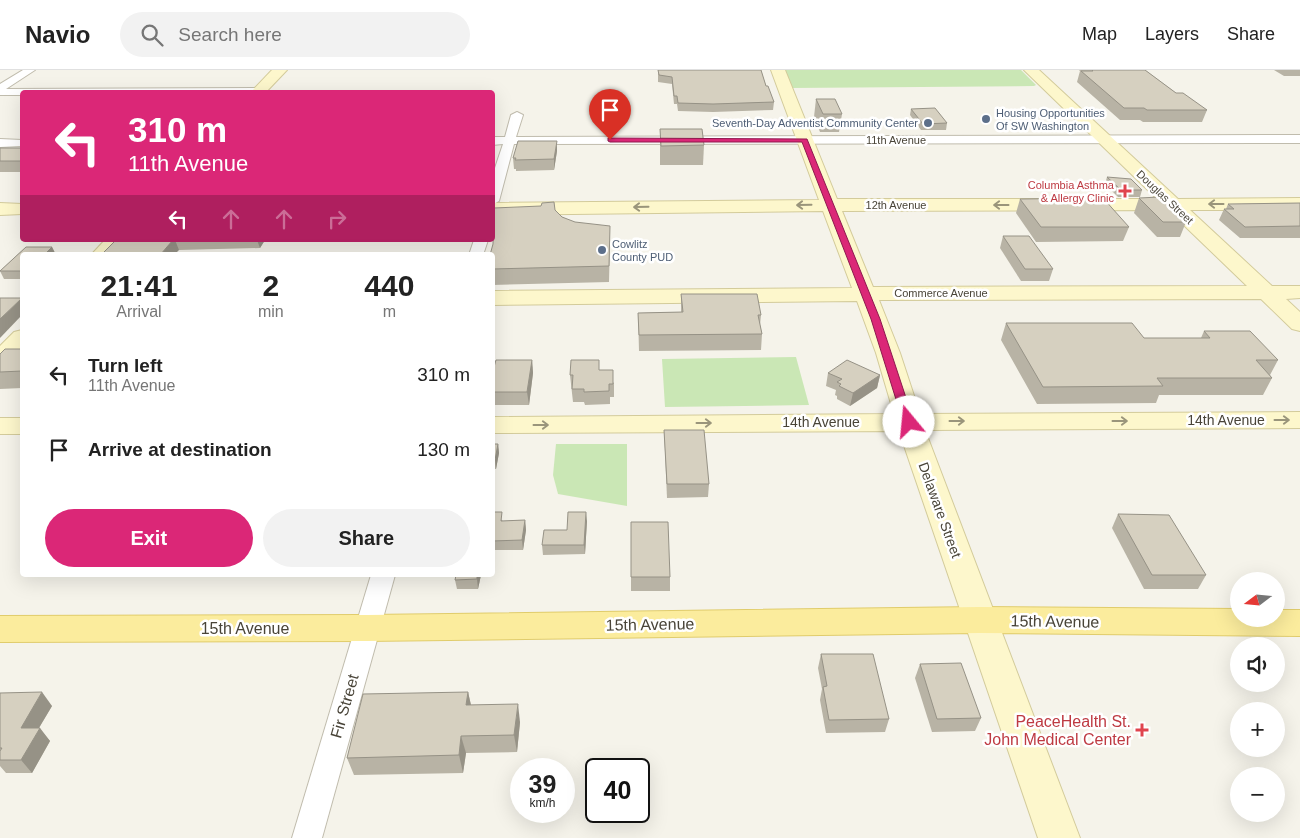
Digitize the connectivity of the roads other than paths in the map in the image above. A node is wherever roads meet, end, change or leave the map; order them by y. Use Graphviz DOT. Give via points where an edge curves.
graph roads {
  1 [pos="30,70"];
  2 [pos="280,70"];
  3 [pos="778,70"];
  4 [pos="1031,70"];
  5 [pos="0,90"];
  6 [pos="20,90"];
  7 [pos="261,90"];
  8 [pos="518,115"];
  9 [pos="1300,139"];
  10 [pos="805,140"];
  11 [pos="1105,140"];
  12 [pos="495,141"];
  13 [pos="509,141"];
  14 [pos="0,143"];
  15 [pos="20,143"];
  16 [pos="495,190"];
  17 [pos="1300,204"];
  18 [pos="831,205"];
  19 [pos="1173,205"];
  20 [pos="0,209"];
  21 [pos="20,209"];
  22 [pos="495,209"];
  23 [pos="114,242"];
  24 [pos="104,252"];
  25 [pos="1300,292"];
  26 [pos="1267,293"];
  27 [pos="866,294"];
  28 [pos="495,298"];
  29 [pos="1300,324"];
  30 [pos="20,339"];
  31 [pos="0,360"];
  32 [pos="1300,420"];
  33 [pos="909,422"];
  34 [pos="495,425"];
  35 [pos="0,426"];
  36 [pos="20,426"];
  37 [pos="381,577"];
  38 [pos="979,620"];
  39 [pos="1300,623"];
  40 [pos="367,628"];
  41 [pos="0,629"];
  42 [pos="307,838"];
  43 [pos="1059,838"];
  1 -- 5 [label="street"];
  2 -- 7 [label="street"];
  3 -- 10 [label="street, Delaware Street"];
  4 -- 11 [label="street, Douglas Street"];
  5 -- 6 [label="street"];
  8 -- 13 [label="street"];
  9 -- 11 [label="street, 11th Avenue"];
  10 -- 11 [label="street, 11th Avenue"];
  10 -- 13 [label="street, 11th Avenue"];
  10 -- 18 [label="street, Delaware Street"];
  11 -- 19 [label="street, Douglas Street"];
  12 -- 13 [label="street, 11th Avenue"];
  13 -- 16 [label="street"];
  14 -- 15 [label="street"];
  17 -- 19 [label="street, 12th Avenue, one-way"];
  19 -- 18 [label="street, 12th Avenue, one-way"];
  18 -- 22 [label="street, 12th Avenue, one-way"];
  18 -- 27 [label="street, Delaware Street"];
  19 -- 26 [label="street, Douglas Street"];
  20 -- 21 [label="street"];
  23 -- 24 [label="street"];
  25 -- 26 [label="street, Commerce Avenue"];
  26 -- 27 [label="street, Commerce Avenue"];
  26 -- 29 [label="street, Douglas Street"];
  27 -- 28 [label="street, Commerce Avenue"];
  27 -- 33 [label="street, Delaware Street"];
  30 -- 31 [label="street"];
  33 -- 32 [label="street, 14th Avenue, one-way"];
  34 -- 33 [label="street, 14th Avenue, one-way"];
  33 -- 38 [label="street, Delaware Street"];
  35 -- 36 [label="street"];
  37 -- 40 [label="street, Fir Street"];
  38 -- 39 [label="main road, 15th Avenue"];
  38 -- 40 [label="main road, 15th Avenue"];
  38 -- 43 [label="street, Delaware Street"];
  40 -- 41 [label="main road, 15th Avenue"];
  40 -- 42 [label="street, Fir Street"];
}
